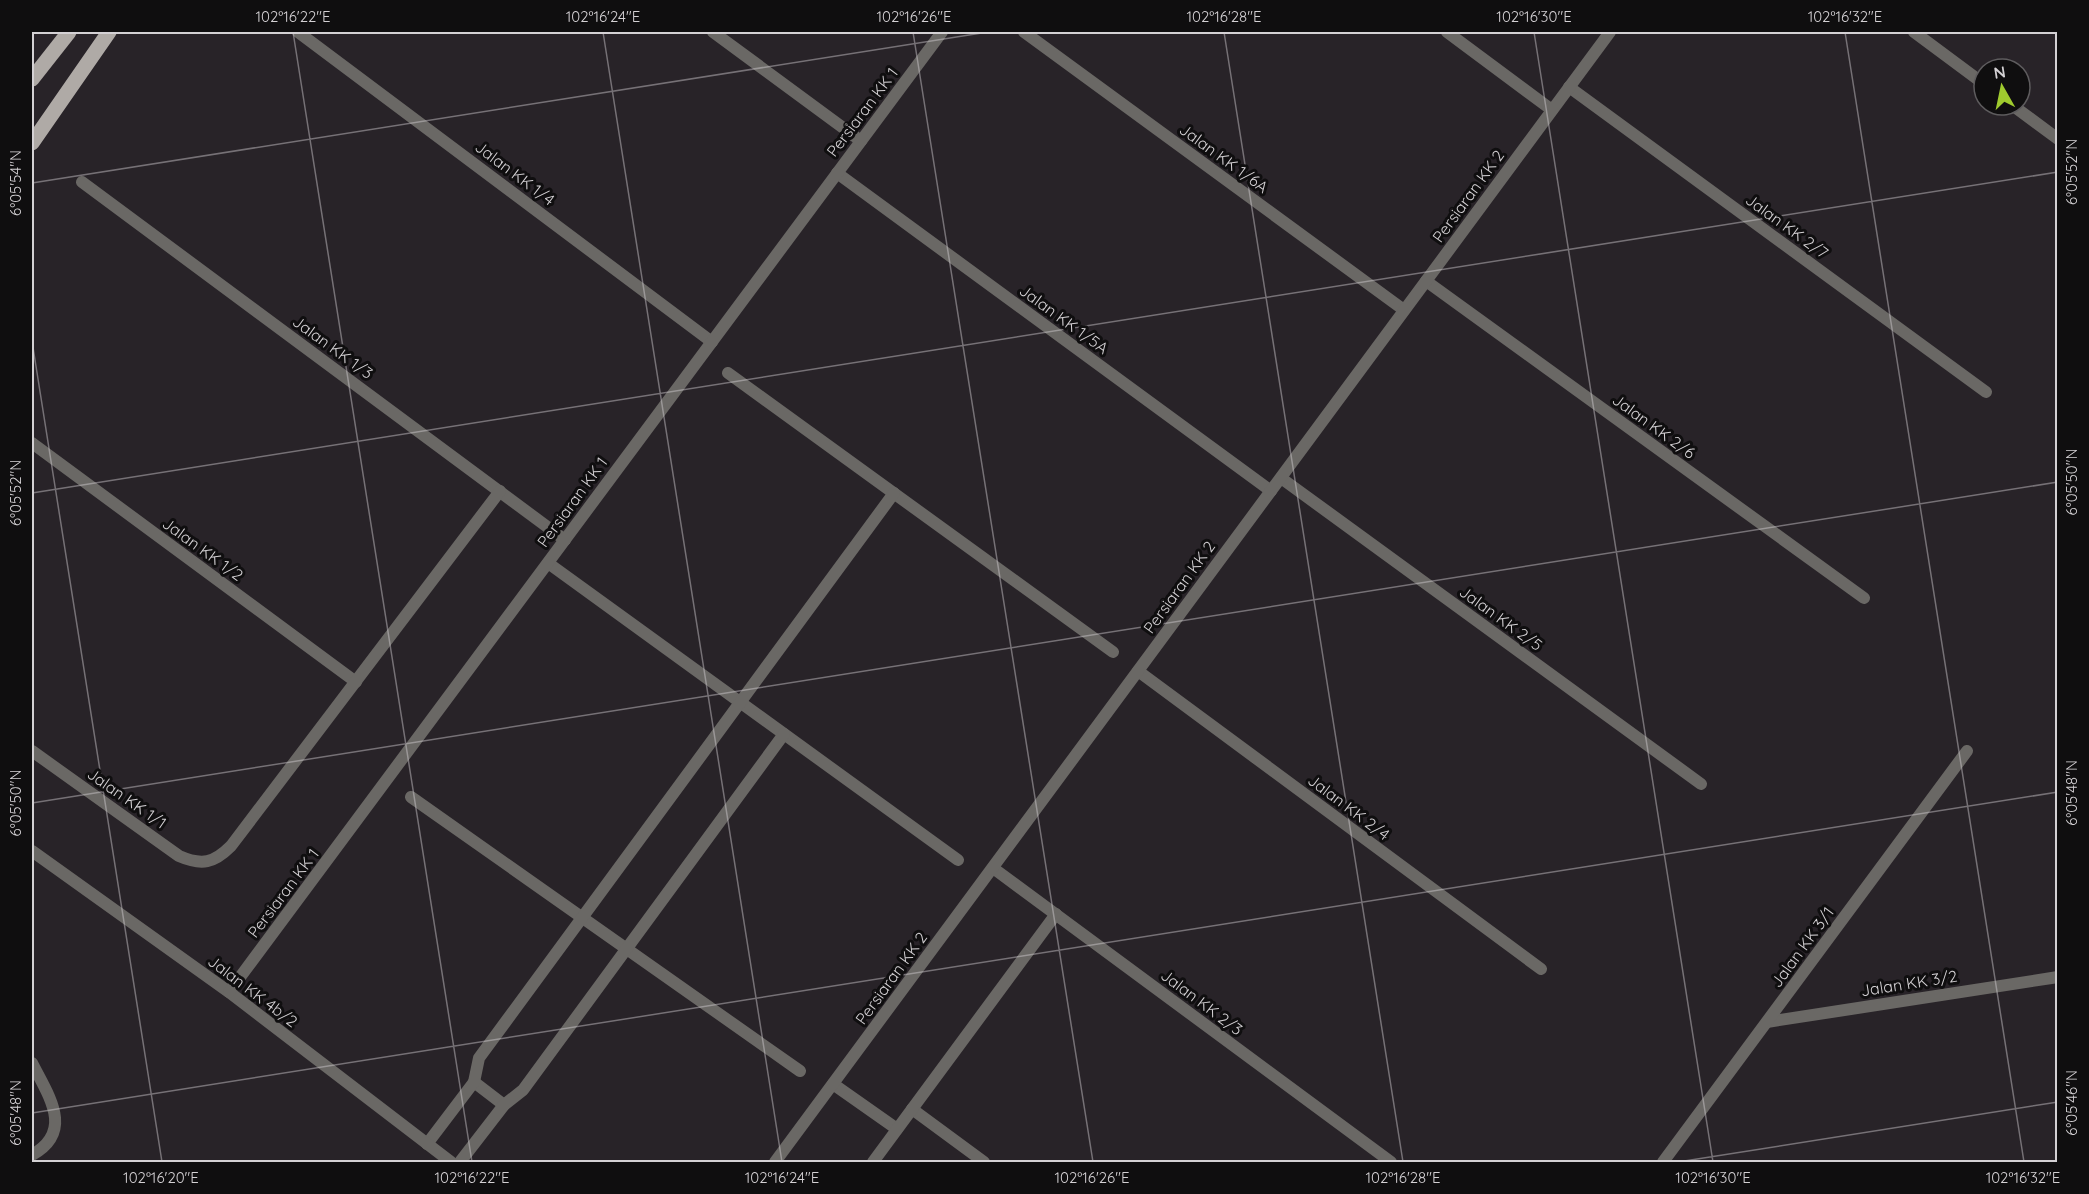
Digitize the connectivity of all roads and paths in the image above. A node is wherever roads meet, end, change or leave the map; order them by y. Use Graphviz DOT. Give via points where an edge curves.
graph roads {
  1 [pos="69,32"];
  2 [pos="109,32"];
  3 [pos="298,32"];
  4 [pos="713,32"];
  5 [pos="942,32"];
  6 [pos="1024,32"];
  7 [pos="1447,32"];
  8 [pos="1610,32"];
  9 [pos="1914,32"];
  10 [pos="1972,75"];
  11 [pos="32,80"];
  12 [pos="1569,87"];
  13 [pos="1552,110"];
  14 [pos="2028,117"];
  15 [pos="2058,139"];
  16 [pos="861,141"];
  17 [pos="32,143"];
  18 [pos="837,173"];
  19 [pos="82,182"];
  20 [pos="1426,281"];
  21 [pos="1404,310"];
  22 [pos="712,342"];
  23 [pos="728,373"];
  24 [pos="1986,392"];
  25 [pos="32,443"];
  26 [pos="1281,478"];
  27 [pos="500,491"];
  28 [pos="1271,491"];
  29 [pos="894,493"];
  30 [pos="565,540"];
  31 [pos="548,563"];
  32 [pos="1864,598"];
  33 [pos="1113,652"];
  34 [pos="1138,671"];
  35 [pos="356,682"];
  36 [pos="741,703"];
  37 [pos="784,734"];
  38 [pos="32,751"];
  39 [pos="1967,751"];
  40 [pos="1701,784"];
  41 [pos="411,797"];
  42 [pos="32,851"];
  43 [pos="958,860"];
  44 [pos="993,868"];
  45 [pos="1056,914"];
  46 [pos="582,918"];
  47 [pos="626,949"];
  48 [pos="1541,969"];
  49 [pos="2058,977"];
  50 [pos="229,992"];
  51 [pos="1767,1022"];
  52 [pos="32,1063"];
  53 [pos="800,1071"];
  54 [pos="474,1082"];
  55 [pos="833,1084"];
  56 [pos="504,1105"];
  57 [pos="912,1109"];
  58 [pos="897,1129"];
  59 [pos="427,1144"];
  60 [pos="32,1155"];
  61 [pos="452,1162"];
  62 [pos="460,1162"];
  63 [pos="775,1162"];
  64 [pos="873,1162"];
  65 [pos="984,1162"];
  66 [pos="1391,1162"];
  67 [pos="1663,1162"];
  1 -- 11 [label="main road"];
  2 -- 17 [label="main road"];
  3 -- 22 [label="street, Jalan KK 1/4"];
  4 -- 16 [label="street"];
  5 -- 16 [label="street, Persiaran KK 1"];
  6 -- 21 [label="street, Jalan KK 1/6A"];
  7 -- 13 [label="street"];
  8 -- 12 [label="street, Persiaran KK 2"];
  9 -- 10 [label="street"];
  12 -- 13 [label="street, Persiaran KK 2"];
  12 -- 24 [label="street, Jalan KK 2/7"];
  13 -- 20 [label="street, Persiaran KK 2"];
  14 -- 15 [label="street"];
  16 -- 18 [label="street, Persiaran KK 1"];
  18 -- 22 [label="street, Persiaran KK 1"];
  18 -- 28 [label="street, Jalan KK 1/5A"];
  19 -- 27 [label="street, Jalan KK 1/3"];
  20 -- 21 [label="street, Persiaran KK 2"];
  20 -- 32 [label="street, Jalan KK 2/6"];
  21 -- 26 [label="street, Persiaran KK 2"];
  22 -- 30 [label="street, Persiaran KK 1"];
  23 -- 29 [label="street"];
  25 -- 35 [label="street, Jalan KK 1/2"];
  26 -- 28 [label="street, Persiaran KK 2"];
  26 -- 40 [label="street, Jalan KK 2/5"];
  27 -- 30 [label="street, Jalan KK 1/3"];
  27 -- 35 [label="street"];
  28 -- 34 [label="street, Persiaran KK 2"];
  29 -- 33 [label="street"];
  29 -- 36 [label="street"];
  30 -- 31 [label="street, Persiaran KK 1"];
  31 -- 36 [label="street"];
  31 -- 50 [label="street, Persiaran KK 1"];
  34 -- 44 [label="street, Persiaran KK 2"];
  34 -- 48 [label="street, Jalan KK 2/4"];
  35 -- 38 [label="street, Jalan KK 1/1" via="231,846 208,862 192,862 179,856"];
  36 -- 37 [label="street"];
  36 -- 46 [label="street"];
  37 -- 43 [label="street"];
  37 -- 47 [label="street"];
  39 -- 51 [label="street, Jalan KK 3/1"];
  41 -- 46 [label="street"];
  42 -- 50 [label="street, Jalan KK 4b/2"];
  44 -- 45 [label="street, Jalan KK 2/3"];
  44 -- 55 [label="street, Persiaran KK 2"];
  45 -- 57 [label="street"];
  45 -- 66 [label="street, Jalan KK 2/3"];
  46 -- 47 [label="street"];
  46 -- 54 [label="street" via="479,1058"];
  47 -- 53 [label="street"];
  47 -- 56 [label="street" via="523,1090"];
  49 -- 51 [label="street, Jalan KK 3/2"];
  50 -- 59 [label="street, Jalan KK 4b/2"];
  51 -- 67 [label="street, Jalan KK 3/1"];
  52 -- 60 [label="street" via="57,1121 52,1136"];
  54 -- 56 [label="street"];
  54 -- 59 [label="street"];
  55 -- 58 [label="street"];
  55 -- 63 [label="street, Persiaran KK 2"];
  56 -- 62 [label="street"];
  57 -- 58 [label="street"];
  57 -- 65 [label="street"];
  58 -- 64 [label="street"];
  59 -- 61 [label="street, Jalan KK 4b/2"];
}
